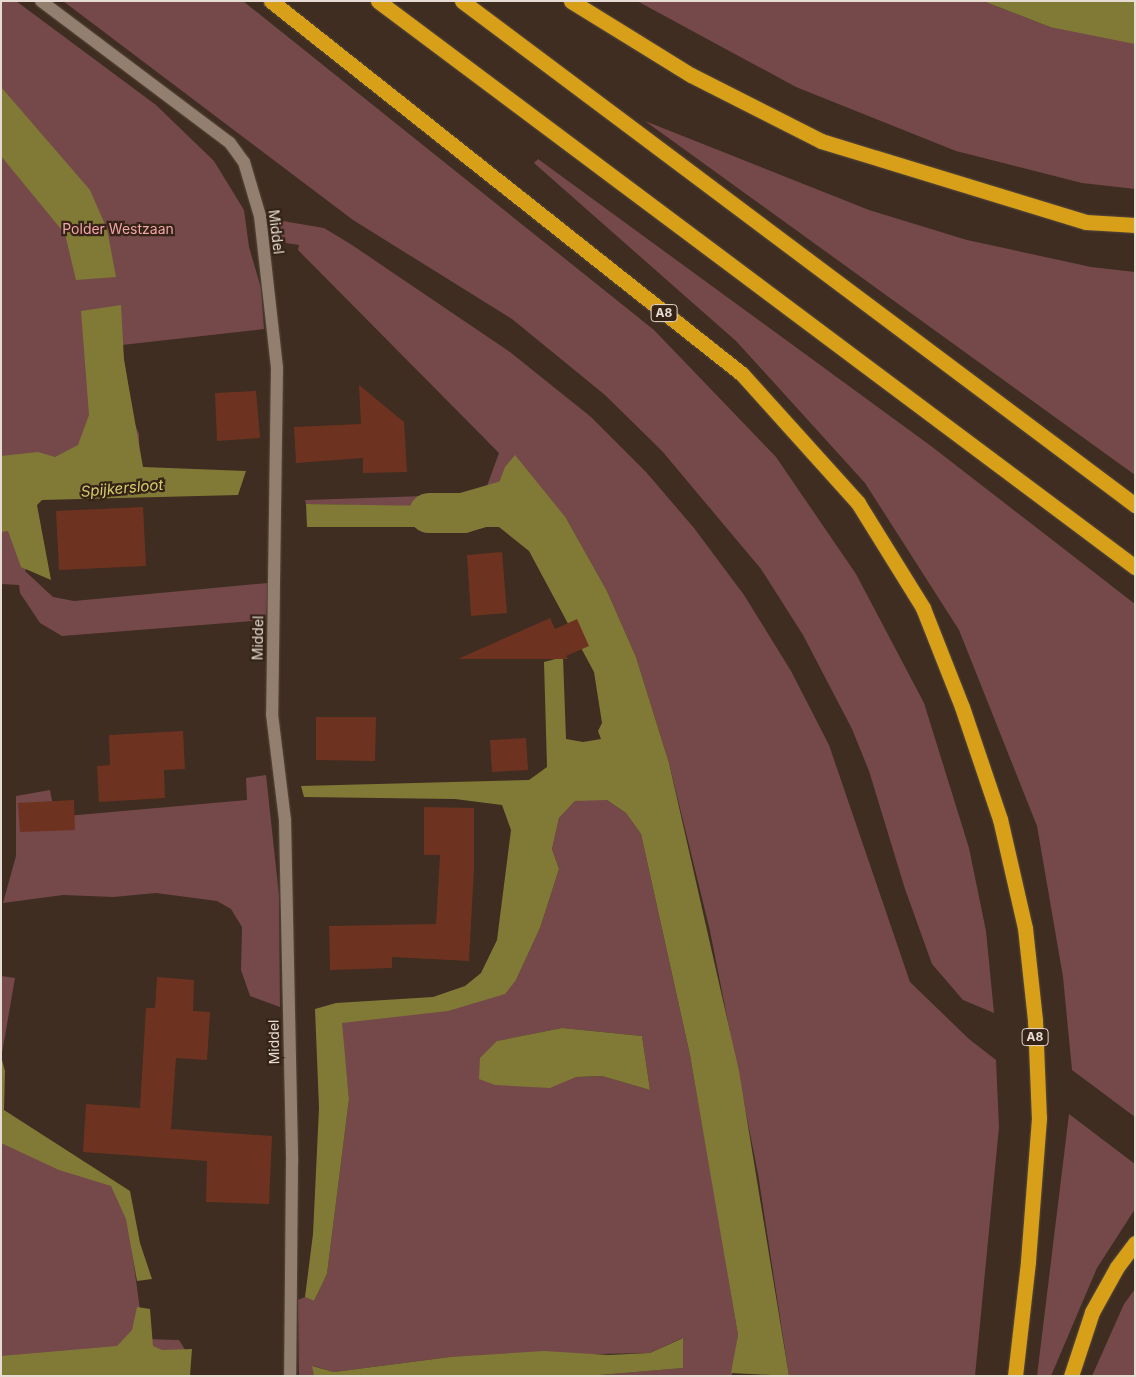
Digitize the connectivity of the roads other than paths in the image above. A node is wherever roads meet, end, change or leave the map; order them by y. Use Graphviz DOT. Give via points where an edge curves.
graph roads {
  1 [pos="41,1"];
  2 [pos="271,1"];
  3 [pos="378,1"];
  4 [pos="462,1"];
  5 [pos="571,1"];
  6 [pos="1135,225"];
  7 [pos="1135,505"];
  8 [pos="1135,567"];
  9 [pos="1135,1243"];
  10 [pos="290,1376"];
  11 [pos="1015,1376"];
  12 [pos="1071,1376"];
  1 -- 10 [label="street, Middel" via="230,143 244,162 260,216 277,368 272,714 285,820 292,1162"];
  2 -- 11 [label="highway, A8" via="742,374 858,503 923,608 962,707 1004,837 1025,928 1039,1118"];
  3 -- 8 [label="highway"];
  4 -- 7 [label="highway"];
  5 -- 6 [label="highway" via="691,75 821,141 1086,222"];
  9 -- 12 [label="highway" via="1117,1267 1092,1312"];
}
